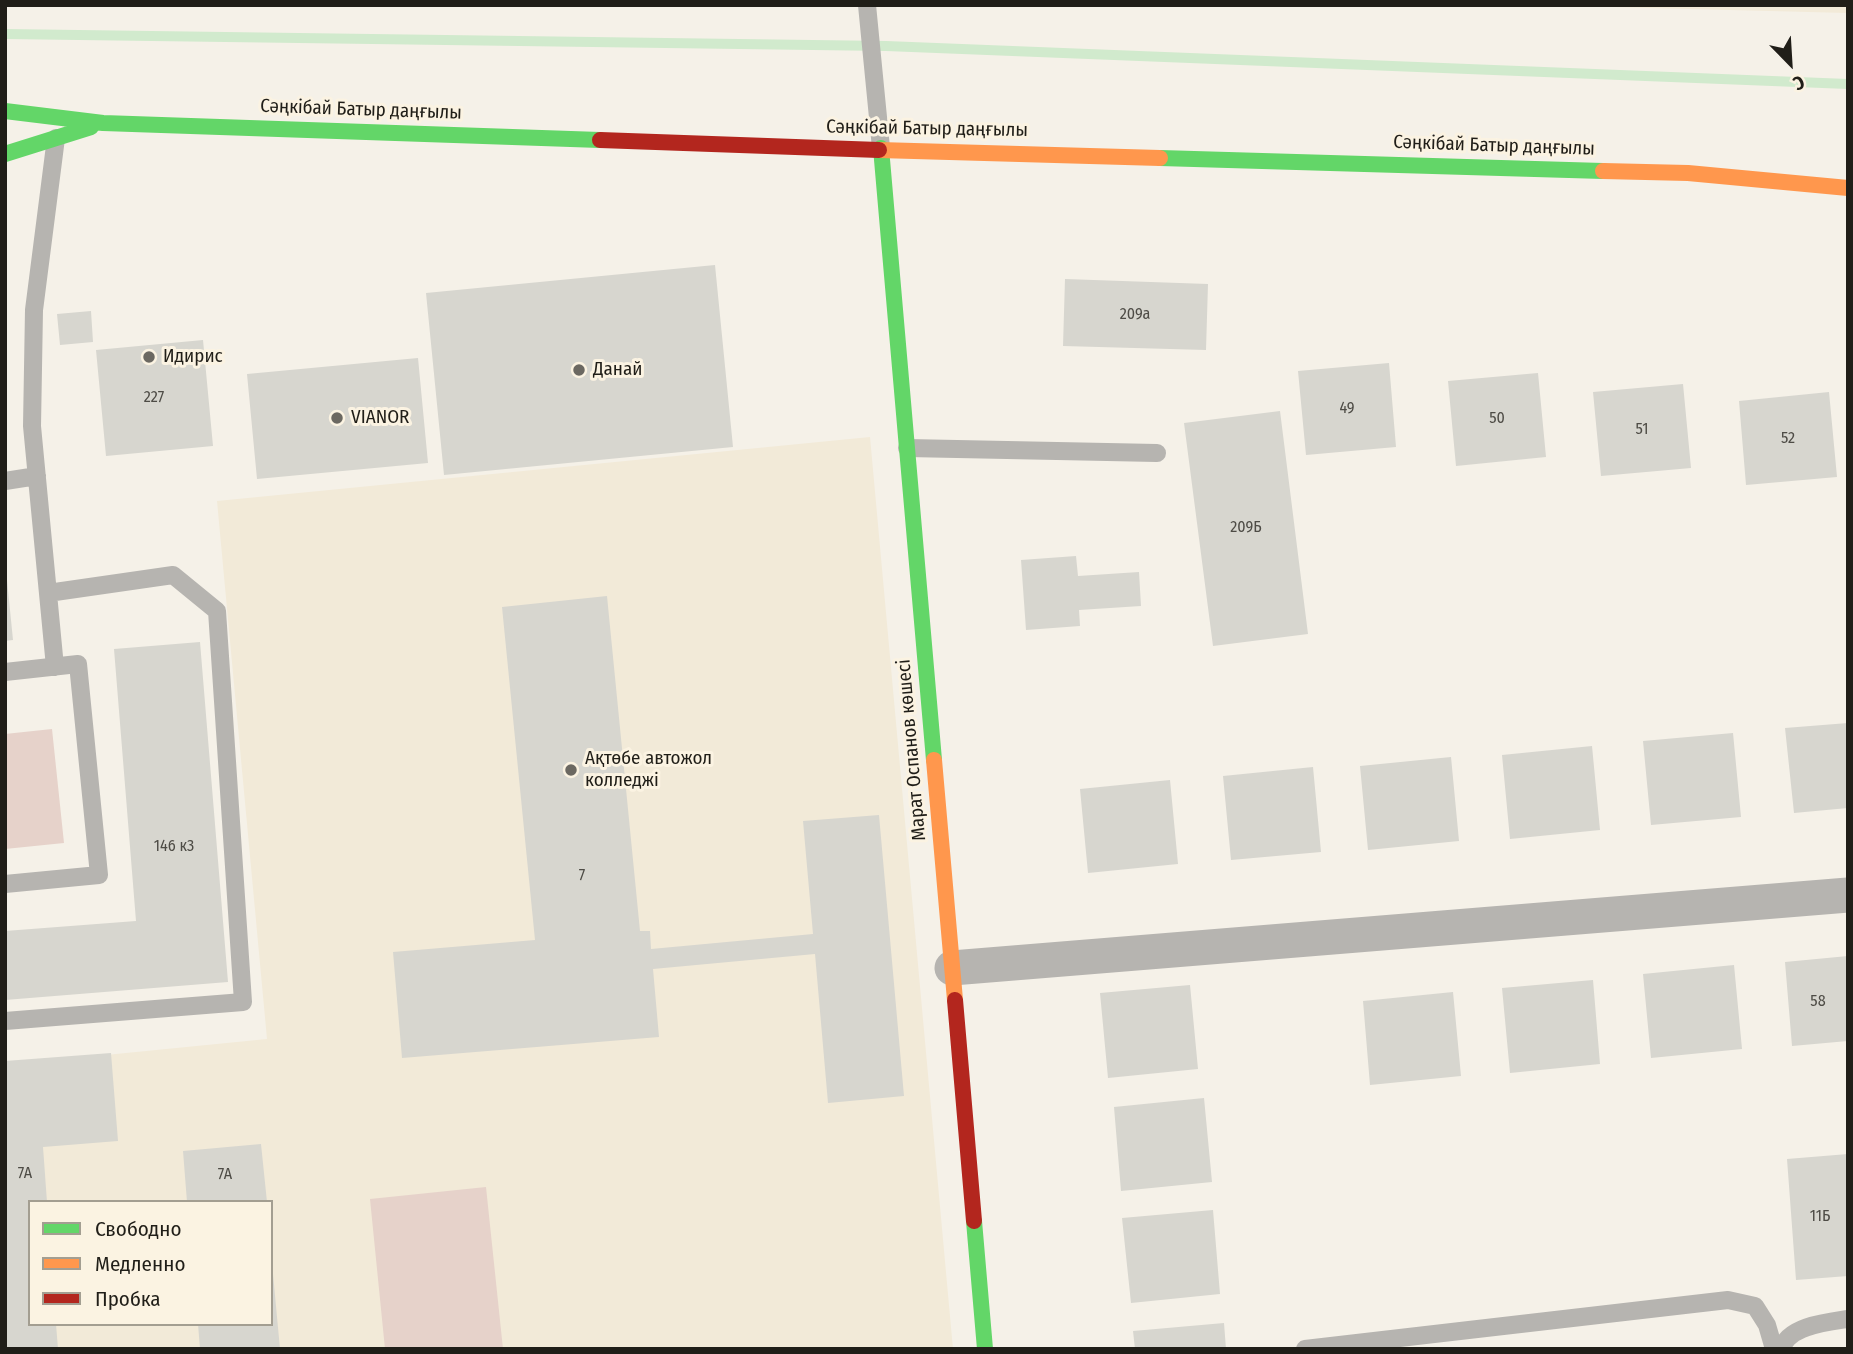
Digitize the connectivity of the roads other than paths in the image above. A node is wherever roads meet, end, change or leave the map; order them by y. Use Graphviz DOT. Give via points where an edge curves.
graph roads {
  1 [pos="867,5"];
  2 [pos="5,111"];
  3 [pos="103,123"];
  4 [pos="56,138"];
  5 [pos="881,148"];
  6 [pos="5,154"];
  7 [pos="1848,188"];
  8 [pos="907,448"];
  9 [pos="1157,453"];
  10 [pos="37,475"];
  11 [pos="5,481"];
  12 [pos="48,593"];
  13 [pos="55,667"];
  14 [pos="5,672"];
  15 [pos="5,884"];
  16 [pos="1848,895"];
  17 [pos="952,968"];
  18 [pos="5,1021"];
  19 [pos="1848,1319"];
  20 [pos="985,1349"];
  21 [pos="1305,1349"];
  22 [pos="1774,1349"];
  23 [pos="1782,1349"];
  1 -- 5 [label="lane"];
  2 -- 3 [label="main road, Сәңкібай Батыр даңғылы"];
  3 -- 4 [label="main road"];
  3 -- 5 [label="main road, Сәңкібай Батыр даңғылы"];
  4 -- 6 [label="main road"];
  4 -- 10 [label="lane" via="34,310 32,426"];
  5 -- 7 [label="main road, Сәңкібай Батыр даңғылы" via="1688,173"];
  5 -- 8 [label="main road, Марат Оспанов көшесі"];
  8 -- 9 [label="lane"];
  8 -- 17 [label="main road, Марат Оспанов көшесі"];
  10 -- 11 [label="lane"];
  10 -- 12 [label="lane"];
  12 -- 13 [label="lane"];
  12 -- 18 [label="lane" via="173,575 217,611 243,1002"];
  13 -- 14 [label="lane"];
  13 -- 15 [label="lane" via="78,664 99,875"];
  16 -- 17 [label="street"];
  17 -- 20 [label="main road, Марат Оспанов көшесі"];
  19 -- 23 [label="lane" via="1799,1330"];
  21 -- 22 [label="lane" via="1728,1300 1755,1306"];
}
